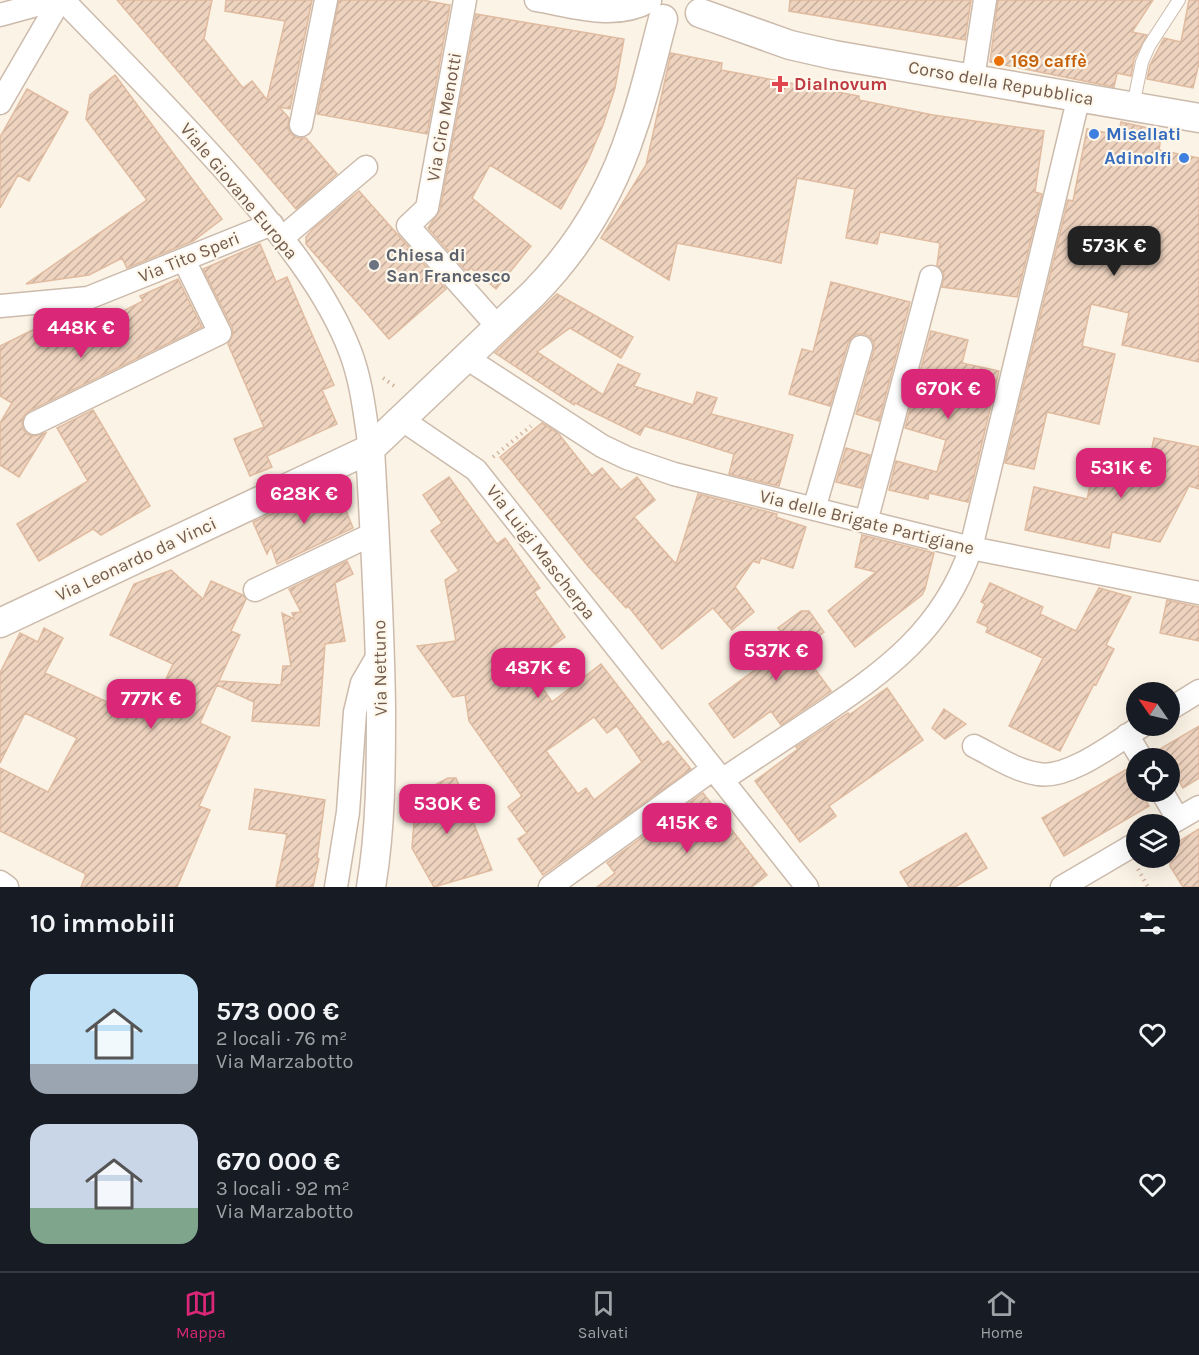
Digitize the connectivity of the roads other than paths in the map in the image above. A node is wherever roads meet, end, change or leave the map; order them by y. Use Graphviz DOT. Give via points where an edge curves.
graph roads {
  1 [pos="55,0"];
  2 [pos="62,0"];
  3 [pos="326,0"];
  4 [pos="465,0"];
  5 [pos="536,0"];
  6 [pos="985,0"];
  7 [pos="1179,0"];
  8 [pos="703,6"];
  9 [pos="654,7"];
  10 [pos="0,15"];
  11 [pos="973,78"];
  12 [pos="1079,96"];
  13 [pos="0,103"];
  14 [pos="1133,106"];
  15 [pos="1199,118"];
  16 [pos="301,125"];
  17 [pos="366,167"];
  18 [pos="277,231"];
  19 [pos="184,260"];
  20 [pos="931,277"];
  21 [pos="0,306"];
  22 [pos="498,327"];
  23 [pos="861,347"];
  24 [pos="465,357"];
  25 [pos="401,419"];
  26 [pos="35,423"];
  27 [pos="370,449"];
  28 [pos="814,509"];
  29 [pos="866,522"];
  30 [pos="375,533"];
  31 [pos="971,548"];
  32 [pos="255,591"];
  33 [pos="1199,593"];
  34 [pos="0,623"];
  35 [pos="380,652"];
  36 [pos="1199,691"];
  37 [pos="1180,703"];
  38 [pos="1126,735"];
  39 [pos="974,746"];
  40 [pos="717,775"];
  41 [pos="1199,807"];
  42 [pos="1180,818"];
  43 [pos="1126,849"];
  44 [pos="0,882"];
  45 [pos="373,885"];
  46 [pos="7,887"];
  47 [pos="336,887"];
  48 [pos="550,887"];
  49 [pos="807,887"];
  50 [pos="1062,887"];
  1 -- 10 [label="street"];
  2 -- 13 [label="street"];
  2 -- 18 [label="street, Viale Giovane Europa" via="194,134"];
  3 -- 16 [label="street"];
  4 -- 22 [label="street, Via Ciro Menotti" via="427,208 408,226"];
  5 -- 9 [label="street" via="610,12"];
  6 -- 11 [label="street"];
  7 -- 14 [label="lane" via="1142,62"];
  8 -- 9 [label="street" via="694,18 679,24"];
  8 -- 11 [label="street, Corso della Repubblica" via="770,38 812,50"];
  9 -- 22 [label="street, Via Leonardo da Vinci" via="633,129 604,197 555,270"];
  11 -- 12 [label="street, Corso della Repubblica"];
  12 -- 14 [label="street, Corso della Repubblica"];
  12 -- 31 [label="street"];
  14 -- 15 [label="street, Corso della Repubblica"];
  17 -- 18 [label="street, Via Tito Speri"];
  18 -- 19 [label="street, Via Tito Speri"];
  18 -- 27 [label="street, Viale Giovane Europa" via="317,289 349,348"];
  19 -- 21 [label="street, Via Tito Speri" via="88,298"];
  19 -- 26 [label="street" via="220,333"];
  20 -- 29 [label="street"];
  22 -- 24 [label="street, Via Leonardo da Vinci"];
  23 -- 28 [label="street"];
  24 -- 25 [label="street, Via Leonardo da Vinci"];
  24 -- 28 [label="street, Via delle Brigate Partigiane" via="602,446 638,462 690,479"];
  25 -- 27 [label="street, Via Leonardo da Vinci"];
  25 -- 40 [label="street, Via Luigi Mascherpa" via="476,470"];
  27 -- 30 [label="street, Via Nettuno"];
  27 -- 34 [label="street, Via Leonardo da Vinci"];
  28 -- 29 [label="street, Via delle Brigate Partigiane"];
  29 -- 31 [label="street, Via delle Brigate Partigiane"];
  30 -- 32 [label="street"];
  30 -- 35 [label="street, Via Nettuno"];
  31 -- 33 [label="street, Via delle Brigate Partigiane"];
  31 -- 40 [label="street" via="944,604 903,653 870,681"];
  35 -- 45 [label="street, Via Nettuno" via="381,776"];
  35 -- 47 [label="street" via="366,675 355,712 349,801"];
  36 -- 37 [label="street"];
  38 -- 39 [label="street" via="1074,767 1051,775 1024,771"];
  40 -- 48 [label="street"];
  40 -- 49 [label="street, Via Luigi Mascherpa"];
  41 -- 42 [label="street"];
  43 -- 50 [label="street"];
  44 -- 46 [label="street"];
}
